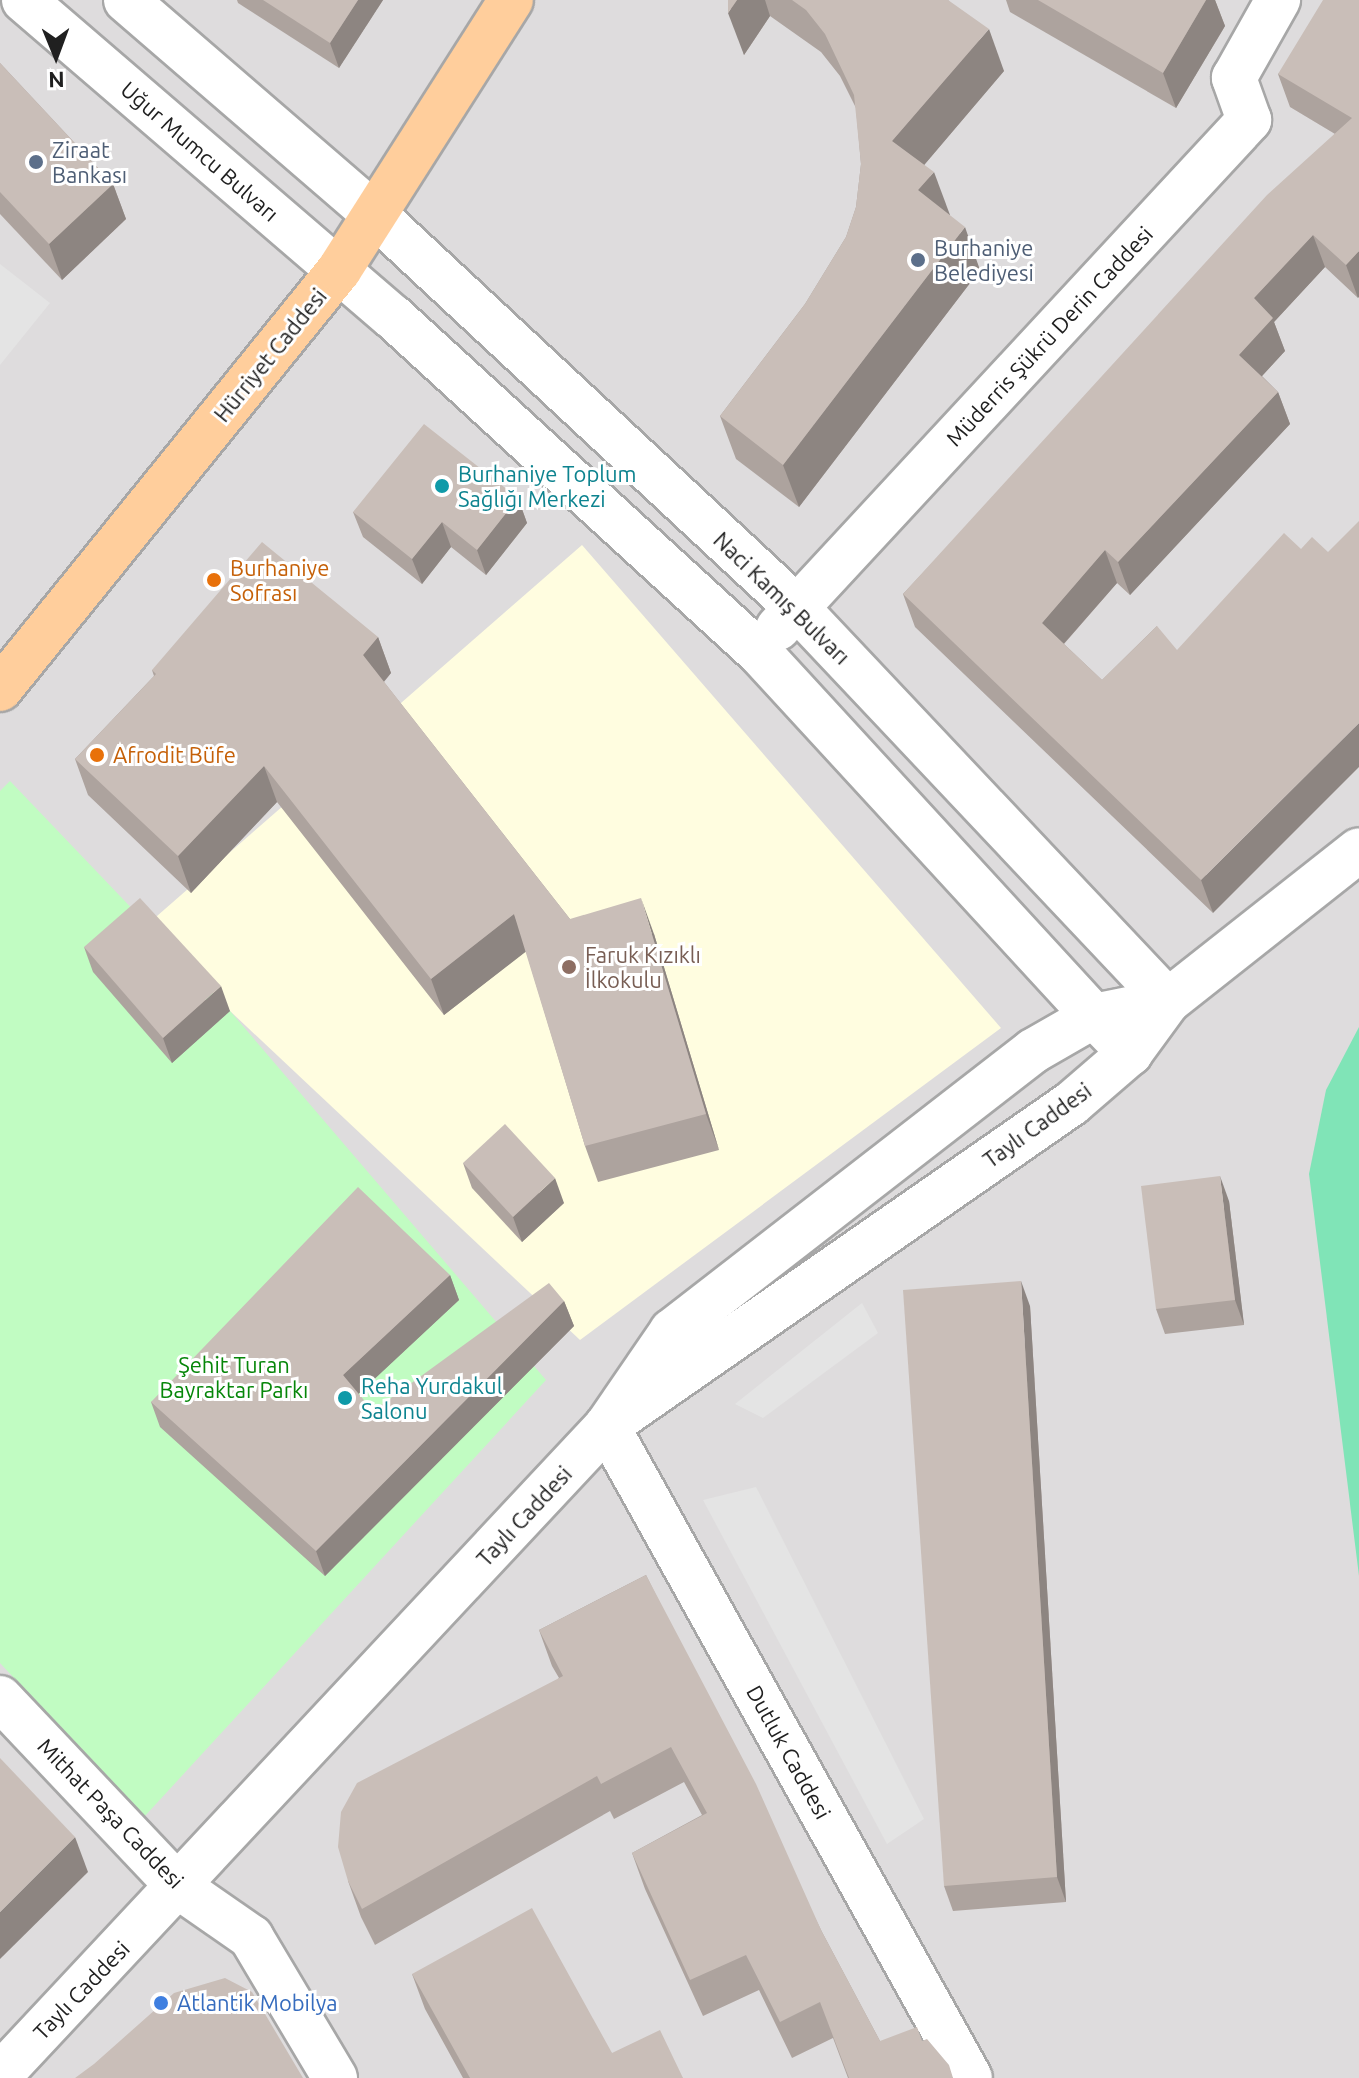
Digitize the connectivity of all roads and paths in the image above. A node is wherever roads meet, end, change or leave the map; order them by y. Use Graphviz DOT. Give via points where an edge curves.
graph roads {
  1 [pos="24,0"];
  2 [pos="126,0"];
  3 [pos="511,0"];
  4 [pos="1278,0"];
  5 [pos="375,215"];
  6 [pos="339,270"];
  7 [pos="796,607"];
  8 [pos="758,651"];
  9 [pos="0,689"];
  10 [pos="1359,850"];
  11 [pos="1168,1001"];
  12 [pos="1094,1016"];
  13 [pos="1130,1053"];
  14 [pos="607,1426"];
  15 [pos="0,1698"];
  16 [pos="179,1887"];
  17 [pos="0,2075"];
  18 [pos="335,2078"];
  19 [pos="970,2078"];
  1 -- 6 [label="street, Uğur Mumcu Bulvarı"];
  2 -- 5 [label="street"];
  3 -- 5 [label="main road, Hürriyet Caddesi"];
  4 -- 7 [label="street, Müderris Şükrü Derin Caddesi" via="1234,78 1249,120"];
  5 -- 6 [label="main road, Hürriyet Caddesi"];
  5 -- 7 [label="street, Naci Kamış Bulvarı"];
  6 -- 8 [label="street"];
  6 -- 9 [label="main road, Hürriyet Caddesi"];
  7 -- 8 [label="street, Müderris Şükrü Derin Caddesi"];
  7 -- 11 [label="street, Naci Kamış Bulvarı"];
  8 -- 12 [label="street"];
  10 -- 11 [label="street, Taylı Caddesi"];
  11 -- 12 [label="street, Taylı Caddesi"];
  11 -- 13 [label="street, Taylı Caddesi"];
  12 -- 13 [label="street"];
  12 -- 14 [label="street, Taylı Caddesi" via="1033,1051 672,1331"];
  13 -- 14 [label="street, Taylı Caddesi" via="1072,1103"];
  14 -- 16 [label="street, Taylı Caddesi"];
  14 -- 19 [label="street, Dutluk Caddesi"];
  15 -- 16 [label="street, Mithat Paşa Caddesi"];
  16 -- 17 [label="street, Taylı Caddesi"];
  16 -- 18 [label="street, Mithat Paşa Caddesi" via="251,1937"];
}
